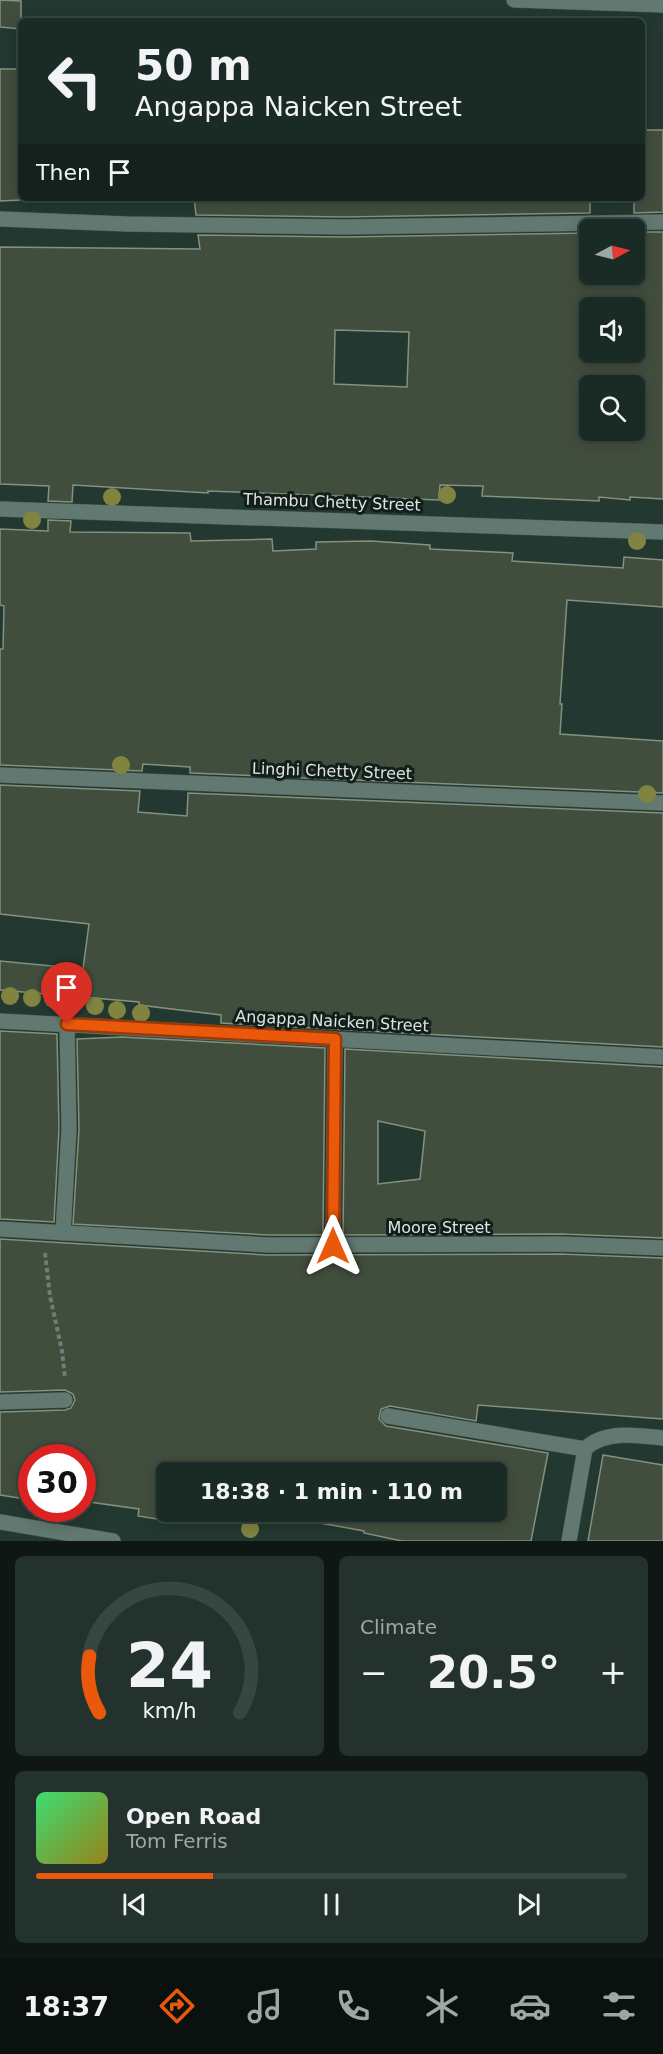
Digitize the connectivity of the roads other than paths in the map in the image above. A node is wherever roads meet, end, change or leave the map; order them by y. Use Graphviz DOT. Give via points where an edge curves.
graph roads {
  1 [pos="514,0"];
  2 [pos="663,5"];
  3 [pos="0,219"];
  4 [pos="663,222"];
  5 [pos="0,508"];
  6 [pos="663,532"];
  7 [pos="0,776"];
  8 [pos="663,803"];
  9 [pos="0,1021"];
  10 [pos="67,1024"];
  11 [pos="335,1039"];
  12 [pos="663,1057"];
  13 [pos="0,1229"];
  14 [pos="63,1233"];
  15 [pos="333,1246"];
  16 [pos="663,1248"];
  17 [pos="65,1400"];
  18 [pos="0,1402"];
  19 [pos="388,1416"];
  20 [pos="663,1438"];
  21 [pos="585,1449"];
  22 [pos="0,1522"];
  23 [pos="112,1541"];
  24 [pos="569,1541"];
  1 -- 2 [label="street"];
  3 -- 4 [label="street" via="344,227"];
  5 -- 6 [label="street, Thambu Chetty Street"];
  7 -- 8 [label="street, Linghi Chetty Street"];
  9 -- 10 [label="street, Angappa Naicken Street"];
  10 -- 11 [label="street, Angappa Naicken Street"];
  10 -- 14 [label="street" via="69,1129"];
  11 -- 12 [label="street, Angappa Naicken Street"];
  11 -- 15 [label="street"];
  13 -- 14 [label="street, Moore Street"];
  14 -- 15 [label="street, Moore Street"];
  15 -- 16 [label="street, Moore Street" via="561,1244"];
  17 -- 18 [label="street"];
  19 -- 21 [label="street"];
  20 -- 21 [label="street" via="609,1437"];
  21 -- 24 [label="street"];
  22 -- 23 [label="street"];
}
